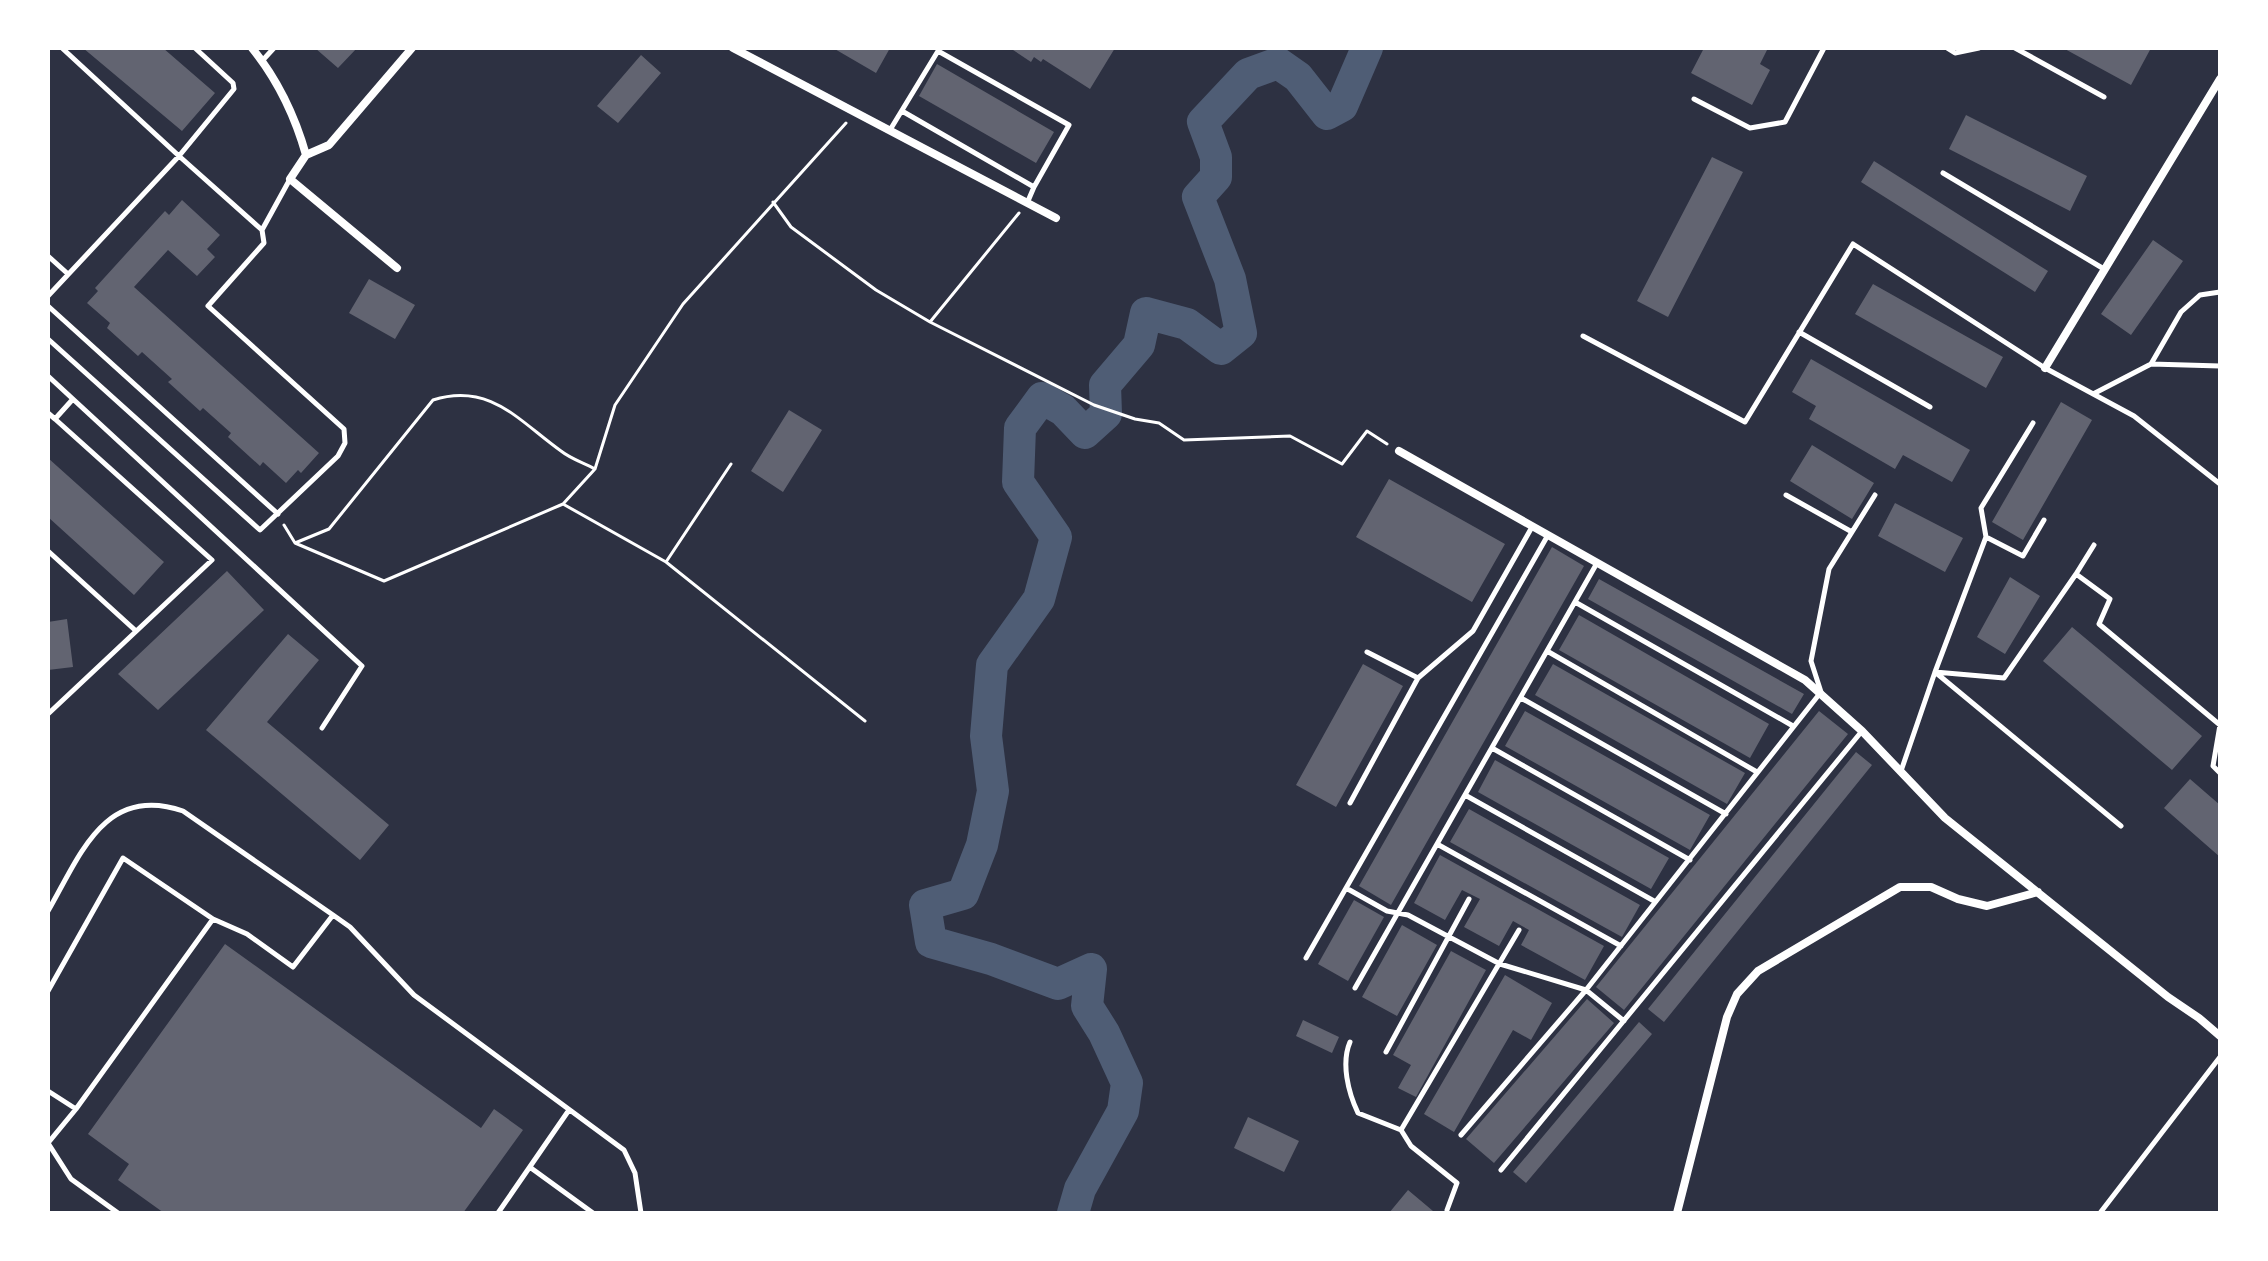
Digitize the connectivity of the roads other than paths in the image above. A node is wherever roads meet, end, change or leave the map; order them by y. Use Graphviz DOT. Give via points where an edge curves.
graph roads {
  1 [pos="62,48"];
  2 [pos="195,48"];
  3 [pos="252,48"];
  4 [pos="274,48"];
  5 [pos="412,48"];
  6 [pos="733,48"];
  7 [pos="1824,48"];
  8 [pos="1947,48"];
  9 [pos="1979,48"];
  10 [pos="2015,48"];
  11 [pos="262,61"];
  12 [pos="2220,79"];
  13 [pos="2104,97"];
  14 [pos="1694,99"];
  15 [pos="902,111"];
  16 [pos="889,131"];
  17 [pos="306,155"];
  18 [pos="179,156"];
  19 [pos="1943,173"];
  20 [pos="290,179"];
  21 [pos="1034,187"];
  22 [pos="1028,201"];
  23 [pos="1056,218"];
  24 [pos="262,230"];
  25 [pos="48,256"];
  26 [pos="397,268"];
  27 [pos="2105,270"];
  28 [pos="68,274"];
  29 [pos="2220,292"];
  30 [pos="48,296"];
  31 [pos="48,306"];
  32 [pos="1799,332"];
  33 [pos="1583,336"];
  34 [pos="48,339"];
  35 [pos="2151,364"];
  36 [pos="2220,366"];
  37 [pos="2045,368"];
  38 [pos="48,376"];
  39 [pos="2094,394"];
  40 [pos="73,399"];
  41 [pos="1930,407"];
  42 [pos="48,413"];
  43 [pos="55,419"];
  44 [pos="2033,423"];
  45 [pos="1399,451"];
  46 [pos="2220,484"];
  47 [pos="1786,495"];
  48 [pos="1875,495"];
  49 [pos="278,514"];
  50 [pos="2044,520"];
  51 [pos="1533,527"];
  52 [pos="1852,532"];
  53 [pos="1548,535"];
  54 [pos="1986,537"];
  55 [pos="2094,545"];
  56 [pos="48,551"];
  57 [pos="1597,563"];
  58 [pos="2076,574"];
  59 [pos="1575,602"];
  60 [pos="136,631"];
  61 [pos="1547,651"];
  62 [pos="1367,652"];
  63 [pos="1935,672"];
  64 [pos="1418,678"];
  65 [pos="1821,692"];
  66 [pos="1521,698"];
  67 [pos="48,714"];
  68 [pos="1793,726"];
  69 [pos="322,728"];
  70 [pos="1862,731"];
  71 [pos="1492,748"];
  72 [pos="1757,772"];
  73 [pos="1901,772"];
  74 [pos="2220,773"];
  75 [pos="1465,795"];
  76 [pos="1350,803"];
  77 [pos="1726,814"];
  78 [pos="2121,826"];
  79 [pos="1437,844"];
  80 [pos="1690,860"];
  81 [pos="1346,888"];
  82 [pos="2038,892"];
  83 [pos="1469,899"];
  84 [pos="1654,901"];
  85 [pos="48,911"];
  86 [pos="1398,913"];
  87 [pos="333,915"];
  88 [pos="213,919"];
  89 [pos="1519,930"];
  90 [pos="1449,937"];
  91 [pos="1621,946"];
  92 [pos="1306,958"];
  93 [pos="1500,964"];
  94 [pos="1355,988"];
  95 [pos="1586,990"];
  96 [pos="48,991"];
  97 [pos="1624,1021"];
  98 [pos="2220,1036"];
  99 [pos="1350,1042"];
  100 [pos="1386,1052"];
  101 [pos="2220,1057"];
  102 [pos="48,1091"];
  103 [pos="76,1109"];
  104 [pos="569,1110"];
  105 [pos="1401,1130"];
  106 [pos="1461,1135"];
  107 [pos="48,1143"];
  108 [pos="531,1168"];
  109 [pos="1501,1170"];
  110 [pos="1447,1210"];
  111 [pos="118,1213"];
  112 [pos="498,1213"];
  113 [pos="593,1213"];
  114 [pos="641,1213"];
  115 [pos="1677,1213"];
  116 [pos="2100,1213"];
  1 -- 18 [label="lane"];
  2 -- 18 [label="lane" via="234,89"];
  3 -- 11 [label="street"];
  4 -- 11 [label="lane"];
  5 -- 17 [label="street" via="329,145"];
  6 -- 16 [label="street"];
  7 -- 14 [label="lane" via="1785,122 1750,128"];
  8 -- 9 [label="lane" via="1955,53"];
  10 -- 13 [label="lane"];
  11 -- 17 [label="street" via="290,111"];
  12 -- 27 [label="street"];
  15 -- 16 [label="lane"];
  15 -- 21 [label="lane"];
  15 -- 21 [label="lane" via="938,51 1069,125"];
  16 -- 22 [label="street"];
  17 -- 20 [label="street"];
  18 -- 24 [label="lane"];
  18 -- 28 [label="lane"];
  19 -- 27 [label="lane"];
  20 -- 24 [label="lane"];
  20 -- 26 [label="street"];
  21 -- 22 [label="lane"];
  22 -- 23 [label="street"];
  24 -- 49 [label="lane" via="264,243 208,306 344,429 345,443"];
  25 -- 28 [label="lane"];
  27 -- 37 [label="street"];
  28 -- 30 [label="lane"];
  29 -- 35 [label="lane" via="2200,295 2181,312"];
  31 -- 49 [label="lane"];
  32 -- 33 [label="lane" via="1745,422"];
  32 -- 37 [label="lane" via="1853,244"];
  32 -- 41 [label="lane"];
  34 -- 49 [label="lane" via="260,530"];
  35 -- 36 [label="lane"];
  35 -- 39 [label="lane"];
  37 -- 39 [label="lane"];
  38 -- 40 [label="lane"];
  39 -- 46 [label="lane" via="2134,416"];
  40 -- 43 [label="lane"];
  40 -- 69 [label="lane" via="362,666"];
  42 -- 43 [label="lane"];
  43 -- 60 [label="lane" via="212,560"];
  44 -- 54 [label="lane" via="1981,508"];
  45 -- 51 [label="street"];
  47 -- 52 [label="lane"];
  48 -- 52 [label="lane"];
  50 -- 54 [label="lane" via="2023,556"];
  51 -- 53 [label="street"];
  51 -- 64 [label="lane" via="1473,631"];
  52 -- 65 [label="lane" via="1829,569 1811,661"];
  53 -- 57 [label="street"];
  53 -- 81 [label="lane"];
  54 -- 63 [label="lane"];
  55 -- 58 [label="lane"];
  56 -- 60 [label="lane"];
  57 -- 59 [label="lane"];
  57 -- 65 [label="street"];
  58 -- 63 [label="lane" via="2004,678"];
  58 -- 74 [label="lane" via="2110,599 2099,624 2220,725 2213,766"];
  59 -- 61 [label="lane"];
  59 -- 68 [label="lane"];
  60 -- 67 [label="lane"];
  61 -- 66 [label="lane"];
  61 -- 72 [label="lane"];
  62 -- 64 [label="lane"];
  63 -- 73 [label="lane"];
  63 -- 78 [label="lane"];
  64 -- 76 [label="lane"];
  65 -- 68 [label="lane"];
  65 -- 70 [label="street"];
  66 -- 71 [label="lane"];
  66 -- 77 [label="lane"];
  68 -- 72 [label="lane"];
  70 -- 73 [label="street"];
  70 -- 97 [label="lane"];
  71 -- 75 [label="lane"];
  71 -- 80 [label="lane"];
  72 -- 77 [label="lane"];
  73 -- 82 [label="street" via="1945,818"];
  75 -- 79 [label="lane"];
  75 -- 84 [label="lane"];
  77 -- 80 [label="lane"];
  79 -- 86 [label="lane"];
  79 -- 91 [label="lane"];
  80 -- 84 [label="lane"];
  81 -- 86 [label="lane"];
  81 -- 92 [label="lane"];
  82 -- 98 [label="street"];
  82 -- 115 [label="street" via="1987,906 1931,887 1900,887 1758,971 1737,994 1727,1017"];
  83 -- 90 [label="lane"];
  84 -- 91 [label="lane"];
  85 -- 87 [label="lane" via="105,821 149,804 167,805 199,820"];
  86 -- 90 [label="lane"];
  86 -- 94 [label="lane"];
  87 -- 88 [label="lane" via="293,967 247,934"];
  87 -- 104 [label="lane" via="414,995"];
  88 -- 96 [label="lane" via="123,858"];
  88 -- 103 [label="lane"];
  89 -- 93 [label="lane"];
  90 -- 93 [label="lane"];
  90 -- 100 [label="lane"];
  91 -- 95 [label="lane"];
  93 -- 95 [label="lane"];
  93 -- 105 [label="lane"];
  95 -- 97 [label="lane"];
  95 -- 106 [label="lane"];
  97 -- 109 [label="lane"];
  99 -- 105 [label="lane" via="1344,1057 1358,1113"];
  101 -- 116 [label="lane"];
  102 -- 103 [label="lane"];
  103 -- 107 [label="lane"];
  104 -- 108 [label="lane"];
  104 -- 114 [label="lane" via="631,1160"];
  105 -- 110 [label="lane" via="1411,1146 1457,1183"];
  107 -- 111 [label="lane" via="71,1179"];
  108 -- 112 [label="lane"];
  108 -- 113 [label="lane"];
}
